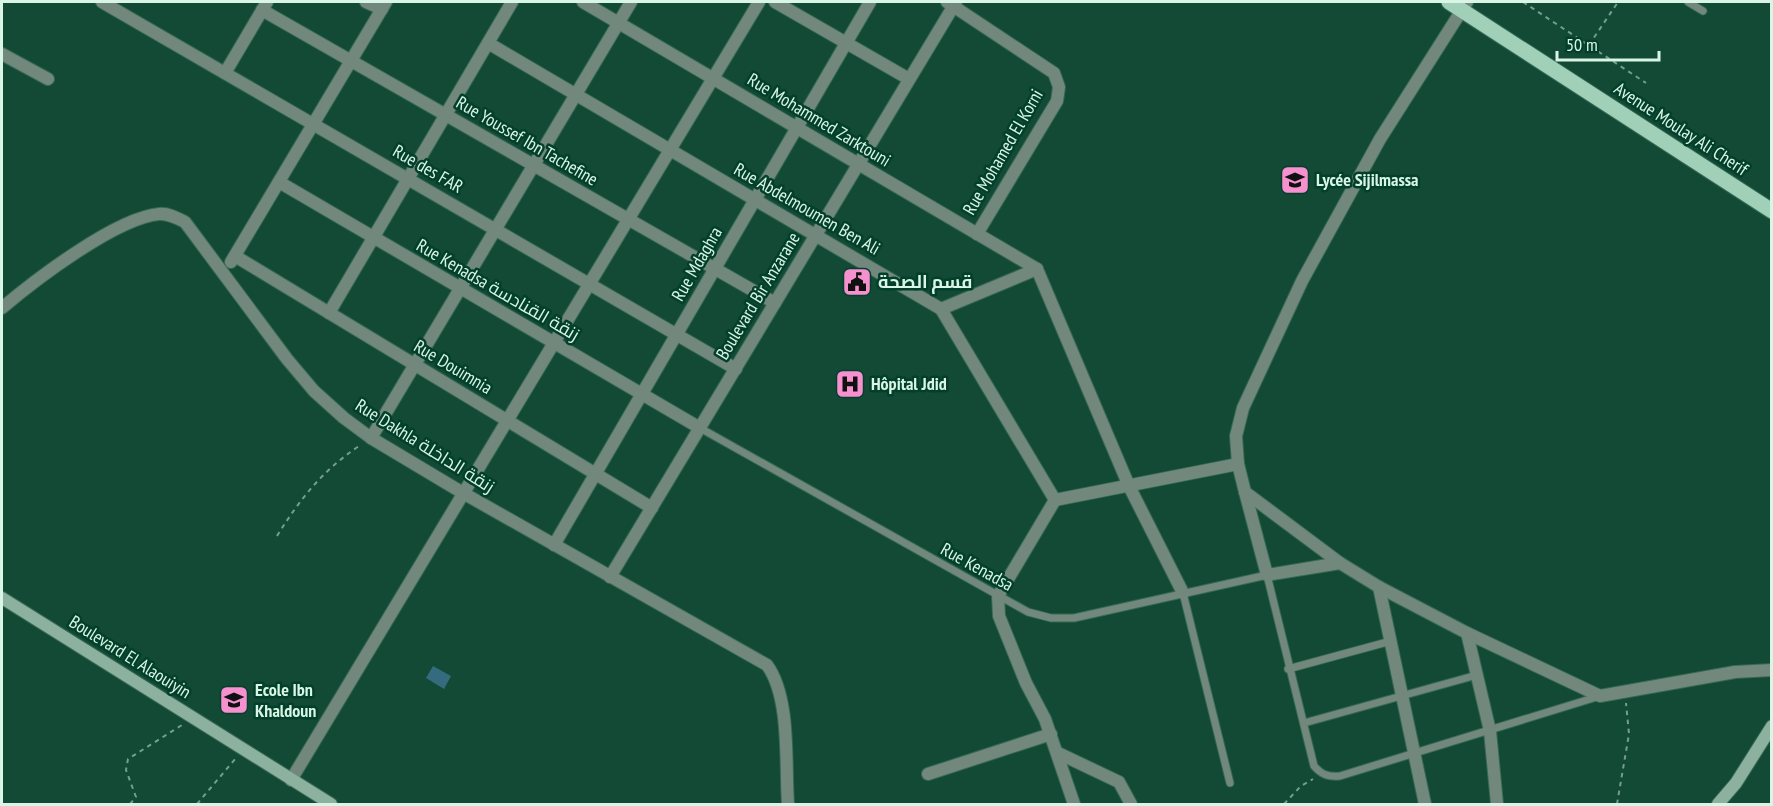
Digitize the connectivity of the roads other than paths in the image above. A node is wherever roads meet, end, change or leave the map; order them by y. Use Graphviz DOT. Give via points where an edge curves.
graph roads {
  1 [pos="102,2"];
  2 [pos="366,2"];
  3 [pos="512,2"];
  4 [pos="583,2"];
  5 [pos="631,2"];
  6 [pos="759,2"];
  7 [pos="775,2"];
  8 [pos="870,2"];
  9 [pos="1688,2"];
  10 [pos="952,3"];
  11 [pos="1459,4"];
  12 [pos="384,5"];
  13 [pos="264,6"];
  14 [pos="1703,11"];
  15 [pos="618,22"];
  16 [pos="846,42"];
  17 [pos="488,43"];
  18 [pos="2,54"];
  19 [pos="351,61"];
  20 [pos="225,73"];
  21 [pos="713,78"];
  22 [pos="48,79"];
  23 [pos="909,79"];
  24 [pos="576,94"];
  25 [pos="446,115"];
  26 [pos="314,124"];
  27 [pos="797,128"];
  28 [pos="670,149"];
  29 [pos="858,164"];
  30 [pos="534,165"];
  31 [pos="408,179"];
  32 [pos="279,182"];
  33 [pos="755,199"];
  34 [pos="1772,211"];
  35 [pos="628,219"];
  36 [pos="495,229"];
  37 [pos="816,234"];
  38 [pos="977,234"];
  39 [pos="374,238"];
  40 [pos="235,256"];
  41 [pos="715,269"];
  42 [pos="1037,269"];
  43 [pos="225,273"];
  44 [pos="589,284"];
  45 [pos="460,288"];
  46 [pos="775,303"];
  47 [pos="2,308"];
  48 [pos="941,309"];
  49 [pos="329,313"];
  50 [pos="677,334"];
  51 [pos="554,343"];
  52 [pos="415,365"];
  53 [pos="735,369"];
  54 [pos="642,394"];
  55 [pos="507,421"];
  56 [pos="700,428"];
  57 [pos="371,438"];
  58 [pos="1238,464"];
  59 [pos="596,474"];
  60 [pos="1129,486"];
  61 [pos="1245,492"];
  62 [pos="463,493"];
  63 [pos="1055,500"];
  64 [pos="652,508"];
  65 [pos="554,545"];
  66 [pos="1340,562"];
  67 [pos="1267,575"];
  68 [pos="610,577"];
  69 [pos="1379,587"];
  70 [pos="1183,592"];
  71 [pos="998,596"];
  72 [pos="2,598"];
  73 [pos="1467,633"];
  74 [pos="1391,641"];
  75 [pos="1288,669"];
  76 [pos="1772,670"];
  77 [pos="1477,675"];
  78 [pos="1402,696"];
  79 [pos="1600,696"];
  80 [pos="1304,723"];
  81 [pos="1772,726"];
  82 [pos="1490,731"];
  83 [pos="1051,734"];
  84 [pos="1058,753"];
  85 [pos="1414,754"];
  86 [pos="928,774"];
  87 [pos="291,780"];
  88 [pos="1230,783"];
  89 [pos="331,804"];
  90 [pos="788,804"];
  91 [pos="1074,804"];
  92 [pos="1131,804"];
  93 [pos="1425,804"];
  94 [pos="1497,804"];
  95 [pos="1718,804"];
  1 -- 20 [label="street, Rue des FAR"];
  2 -- 12 [label="street"];
  3 -- 17 [label="street"];
  4 -- 15 [label="street, Rue Mohammed Zarktouni"];
  5 -- 15 [label="street"];
  6 -- 21 [label="street"];
  7 -- 16 [label="street"];
  8 -- 16 [label="street, Rue Mdaghra"];
  9 -- 14 [label="lane"];
  10 -- 23 [label="street, Boulevard Bir Anzarane"];
  10 -- 38 [label="street, Rue Mohamed El Korni" via="1054,74 1059,87 1057,101"];
  11 -- 34 [label="main road, Avenue Moulay Ali Cherif"];
  11 -- 58 [label="street" via="1302,281 1243,408 1236,436"];
  12 -- 19 [label="street"];
  13 -- 19 [label="street, Rue Youssef Ibn Tachefine"];
  13 -- 20 [label="street"];
  15 -- 21 [label="street, Rue Mohammed Zarktouni"];
  15 -- 24 [label="street"];
  16 -- 23 [label="street"];
  16 -- 27 [label="street, Rue Mdaghra"];
  17 -- 24 [label="street, Rue Abdelmoumen Ben Ali"];
  17 -- 25 [label="street"];
  18 -- 22 [label="street"];
  19 -- 25 [label="street, Rue Youssef Ibn Tachefine"];
  19 -- 26 [label="street"];
  20 -- 26 [label="street, Rue des FAR"];
  21 -- 27 [label="street, Rue Mohammed Zarktouni"];
  21 -- 28 [label="street"];
  23 -- 29 [label="street, Boulevard Bir Anzarane"];
  24 -- 28 [label="street, Rue Abdelmoumen Ben Ali"];
  24 -- 30 [label="street"];
  25 -- 30 [label="street, Rue Youssef Ibn Tachefine"];
  25 -- 31 [label="street"];
  26 -- 31 [label="street, Rue des FAR"];
  26 -- 32 [label="street"];
  27 -- 29 [label="street, Rue Mohammed Zarktouni"];
  27 -- 33 [label="street, Rue Mdaghra"];
  28 -- 33 [label="street, Rue Abdelmoumen Ben Ali"];
  28 -- 35 [label="street"];
  29 -- 37 [label="street, Boulevard Bir Anzarane"];
  29 -- 38 [label="street, Rue Mohammed Zarktouni"];
  30 -- 35 [label="street, Rue Youssef Ibn Tachefine"];
  30 -- 36 [label="street"];
  31 -- 36 [label="street, Rue des FAR"];
  31 -- 39 [label="street"];
  32 -- 39 [label="street, Rue Kenadsa زنقة القنادسة"];
  32 -- 40 [label="street"];
  33 -- 37 [label="street, Rue Abdelmoumen Ben Ali"];
  33 -- 41 [label="street, Rue Mdaghra"];
  35 -- 41 [label="street, Rue Youssef Ibn Tachefine"];
  35 -- 44 [label="street"];
  36 -- 44 [label="street, Rue des FAR"];
  36 -- 45 [label="street"];
  37 -- 46 [label="street, Boulevard Bir Anzarane"];
  37 -- 48 [label="street, Rue Abdelmoumen Ben Ali"];
  38 -- 42 [label="street, Rue Mohammed Zarktouni"];
  39 -- 45 [label="street, Rue Kenadsa زنقة القنادسة"];
  39 -- 49 [label="street"];
  40 -- 43 [label="street"];
  40 -- 49 [label="street, Rue Douimnia"];
  41 -- 46 [label="street, Rue Youssef Ibn Tachefine"];
  41 -- 50 [label="street, Rue Mdaghra"];
  42 -- 48 [label="street"];
  42 -- 60 [label="street"];
  43 -- 47 [label="street, Rue Dakhla زنقة الداخلة" via="185,222 160,214 135,221 51,268"];
  43 -- 57 [label="street, Rue Dakhla زنقة الداخلة" via="314,391"];
  44 -- 50 [label="street, Rue des FAR"];
  44 -- 51 [label="street"];
  45 -- 51 [label="street, Rue Kenadsa زنقة القنادسة"];
  45 -- 52 [label="street"];
  46 -- 53 [label="street, Boulevard Bir Anzarane"];
  48 -- 63 [label="street, Rue Abdelmoumen Ben Ali"];
  49 -- 52 [label="street, Rue Douimnia"];
  50 -- 53 [label="street, Rue des FAR"];
  50 -- 54 [label="street, Rue Mdaghra"];
  51 -- 54 [label="street, Rue Kenadsa زنقة القنادسة"];
  51 -- 55 [label="street"];
  52 -- 55 [label="street, Rue Douimnia"];
  52 -- 57 [label="street"];
  53 -- 56 [label="street, Boulevard Bir Anzarane"];
  54 -- 56 [label="street, Rue Kenadsa زنقة القنادسة"];
  54 -- 59 [label="street, Rue Mdaghra"];
  55 -- 59 [label="street, Rue Douimnia"];
  55 -- 62 [label="street"];
  56 -- 64 [label="street, Boulevard Bir Anzarane"];
  56 -- 71 [label="lane, Rue Kenadsa"];
  57 -- 62 [label="street, Rue Dakhla زنقة الداخلة"];
  58 -- 60 [label="street"];
  58 -- 61 [label="street"];
  59 -- 64 [label="street, Rue Douimnia"];
  59 -- 65 [label="street, Rue Mdaghra"];
  60 -- 63 [label="street"];
  60 -- 70 [label="street"];
  61 -- 66 [label="street"];
  61 -- 67 [label="street"];
  62 -- 65 [label="street, Rue Dakhla زنقة الداخلة"];
  62 -- 87 [label="street"];
  63 -- 71 [label="street"];
  64 -- 68 [label="street, Boulevard Bir Anzarane"];
  65 -- 68 [label="street, Rue Dakhla زنقة الداخلة"];
  66 -- 67 [label="street"];
  66 -- 69 [label="street"];
  67 -- 70 [label="lane, Rue Kenadsa"];
  67 -- 75 [label="lane"];
  68 -- 90 [label="street, Rue Dakhla زنقة الداخلة" via="767,665 777,679 782,702"];
  69 -- 73 [label="street"];
  69 -- 74 [label="street"];
  70 -- 71 [label="lane, Rue Kenadsa" via="1074,618 1028,612"];
  70 -- 88 [label="lane"];
  71 -- 83 [label="street" via="1005,634"];
  72 -- 87 [label="street, Boulevard El Alaouiyin"];
  73 -- 77 [label="street"];
  73 -- 79 [label="street"];
  74 -- 75 [label="lane"];
  74 -- 78 [label="street"];
  75 -- 80 [label="lane"];
  76 -- 79 [label="street" via="1735,672"];
  77 -- 78 [label="lane"];
  77 -- 82 [label="street"];
  78 -- 80 [label="lane"];
  78 -- 85 [label="street"];
  79 -- 82 [label="lane"];
  80 -- 85 [label="lane" via="1314,766 1321,774 1340,776"];
  81 -- 95 [label="street"];
  82 -- 85 [label="lane"];
  82 -- 94 [label="street"];
  83 -- 84 [label="street"];
  83 -- 86 [label="street"];
  84 -- 91 [label="street"];
  84 -- 92 [label="street" via="1119,782"];
  85 -- 93 [label="street"];
  87 -- 89 [label="street, Boulevard El Alaouiyin"];
}
